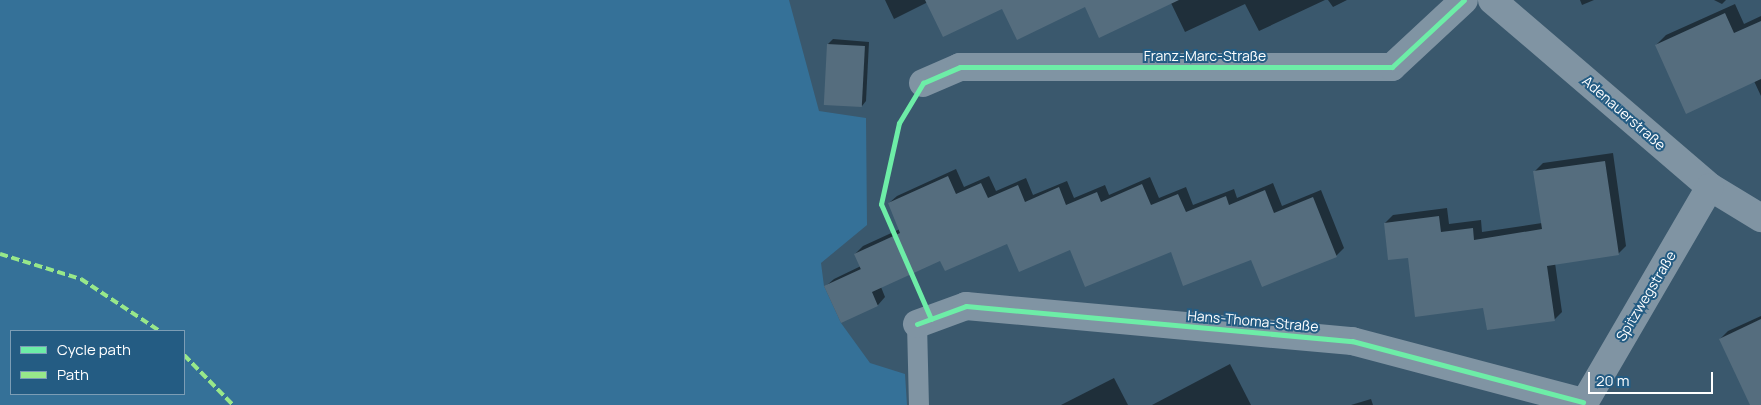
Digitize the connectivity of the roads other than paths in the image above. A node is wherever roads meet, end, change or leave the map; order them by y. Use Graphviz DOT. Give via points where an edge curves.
graph roads {
  1 [pos="1464,0"];
  2 [pos="1492,0"];
  3 [pos="923,83"];
  4 [pos="1710,187"];
  5 [pos="1761,218"];
  6 [pos="917,324"];
  7 [pos="1583,404"];
  8 [pos="919,405"];
  1 -- 3 [label="street, Franz-Marc-Straße" via="1392,67 960,67"];
  2 -- 4 [label="street, Adenauerstraße"];
  4 -- 5 [label="street, Adenauerstraße"];
  4 -- 7 [label="street, Spitzwegstraße"];
  6 -- 7 [label="street, Hans-Thoma-Straße" via="966,306 1352,341"];
  6 -- 8 [label="lane"];
}
